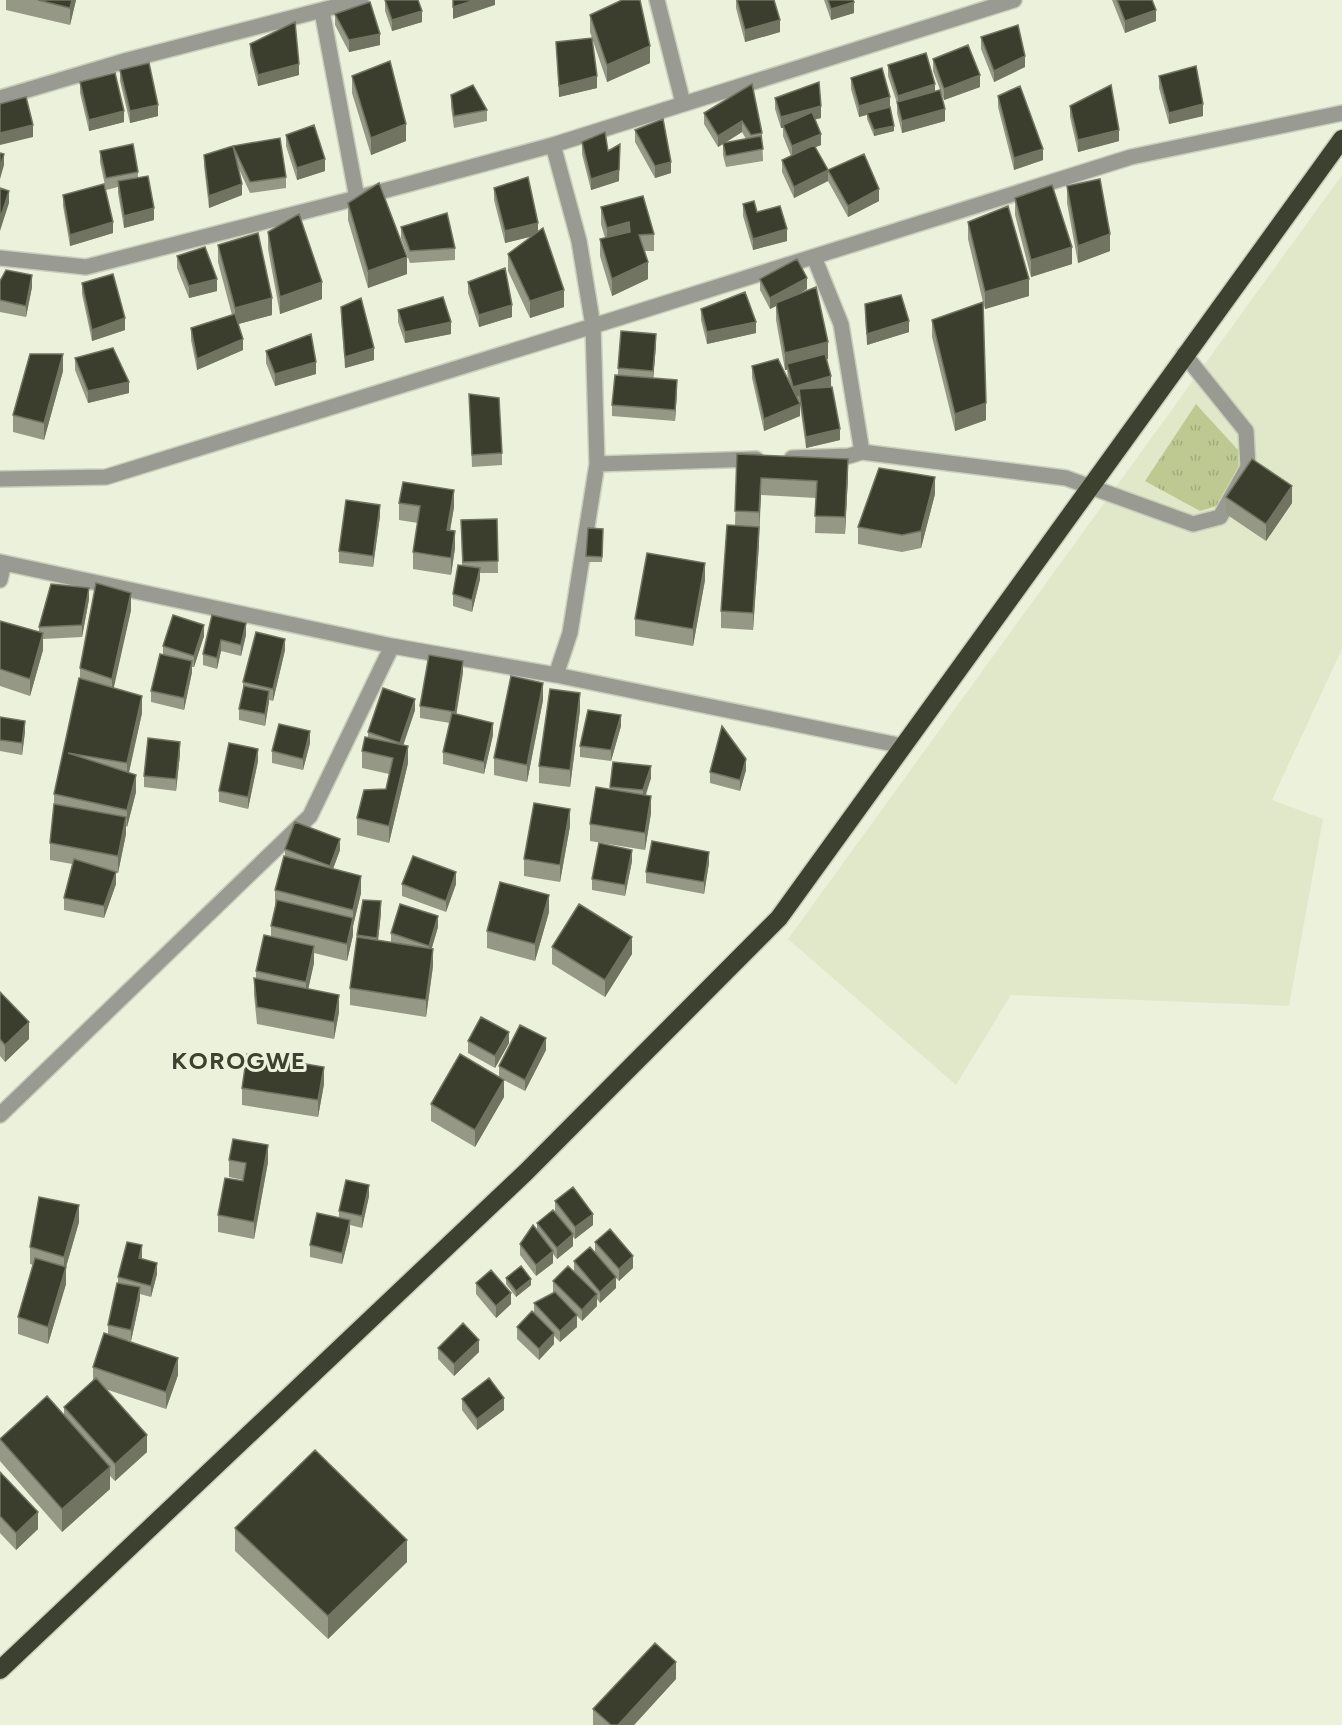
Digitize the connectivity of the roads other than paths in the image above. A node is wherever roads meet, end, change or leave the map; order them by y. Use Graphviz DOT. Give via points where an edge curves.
graph roads {
  1 [pos="361,0"];
  2 [pos="657,0"];
  3 [pos="1014,0"];
  4 [pos="322,11"];
  5 [pos="0,98"];
  6 [pos="683,103"];
  7 [pos="1342,113"];
  8 [pos="1342,139"];
  9 [pos="553,145"];
  10 [pos="357,198"];
  11 [pos="814,257"];
  12 [pos="0,258"];
  13 [pos="593,326"];
  14 [pos="1184,354"];
  15 [pos="862,452"];
  16 [pos="597,464"];
  17 [pos="0,479"];
  18 [pos="1089,486"];
  19 [pos="2,562"];
  20 [pos="0,580"];
  21 [pos="392,646"];
  22 [pos="556,675"];
  23 [pos="903,746"];
  24 [pos="0,1115"];
  25 [pos="0,1671"];
  1 -- 4 [label="street"];
  2 -- 6 [label="street"];
  3 -- 6 [label="street"];
  4 -- 5 [label="street" via="128,60"];
  4 -- 10 [label="street"];
  6 -- 9 [label="street"];
  7 -- 11 [label="street" via="1131,157"];
  8 -- 14 [label="highway"];
  9 -- 10 [label="street"];
  9 -- 13 [label="street" via="579,241"];
  10 -- 12 [label="street" via="86,267"];
  11 -- 13 [label="street"];
  11 -- 15 [label="street" via="841,324"];
  13 -- 16 [label="street"];
  13 -- 17 [label="street" via="106,477"];
  14 -- 18 [label="highway"];
  14 -- 18 [label="street" via="1246,431 1248,467 1220,517 1192,524"];
  15 -- 16 [label="street" via="849,456"];
  15 -- 18 [label="street" via="1066,478"];
  16 -- 22 [label="street" via="570,633"];
  18 -- 23 [label="highway"];
  19 -- 20 [label="street"];
  19 -- 21 [label="street"];
  21 -- 22 [label="street"];
  21 -- 24 [label="street" via="310,816"];
  22 -- 23 [label="street"];
  23 -- 25 [label="highway" via="779,918 526,1172"];
}
